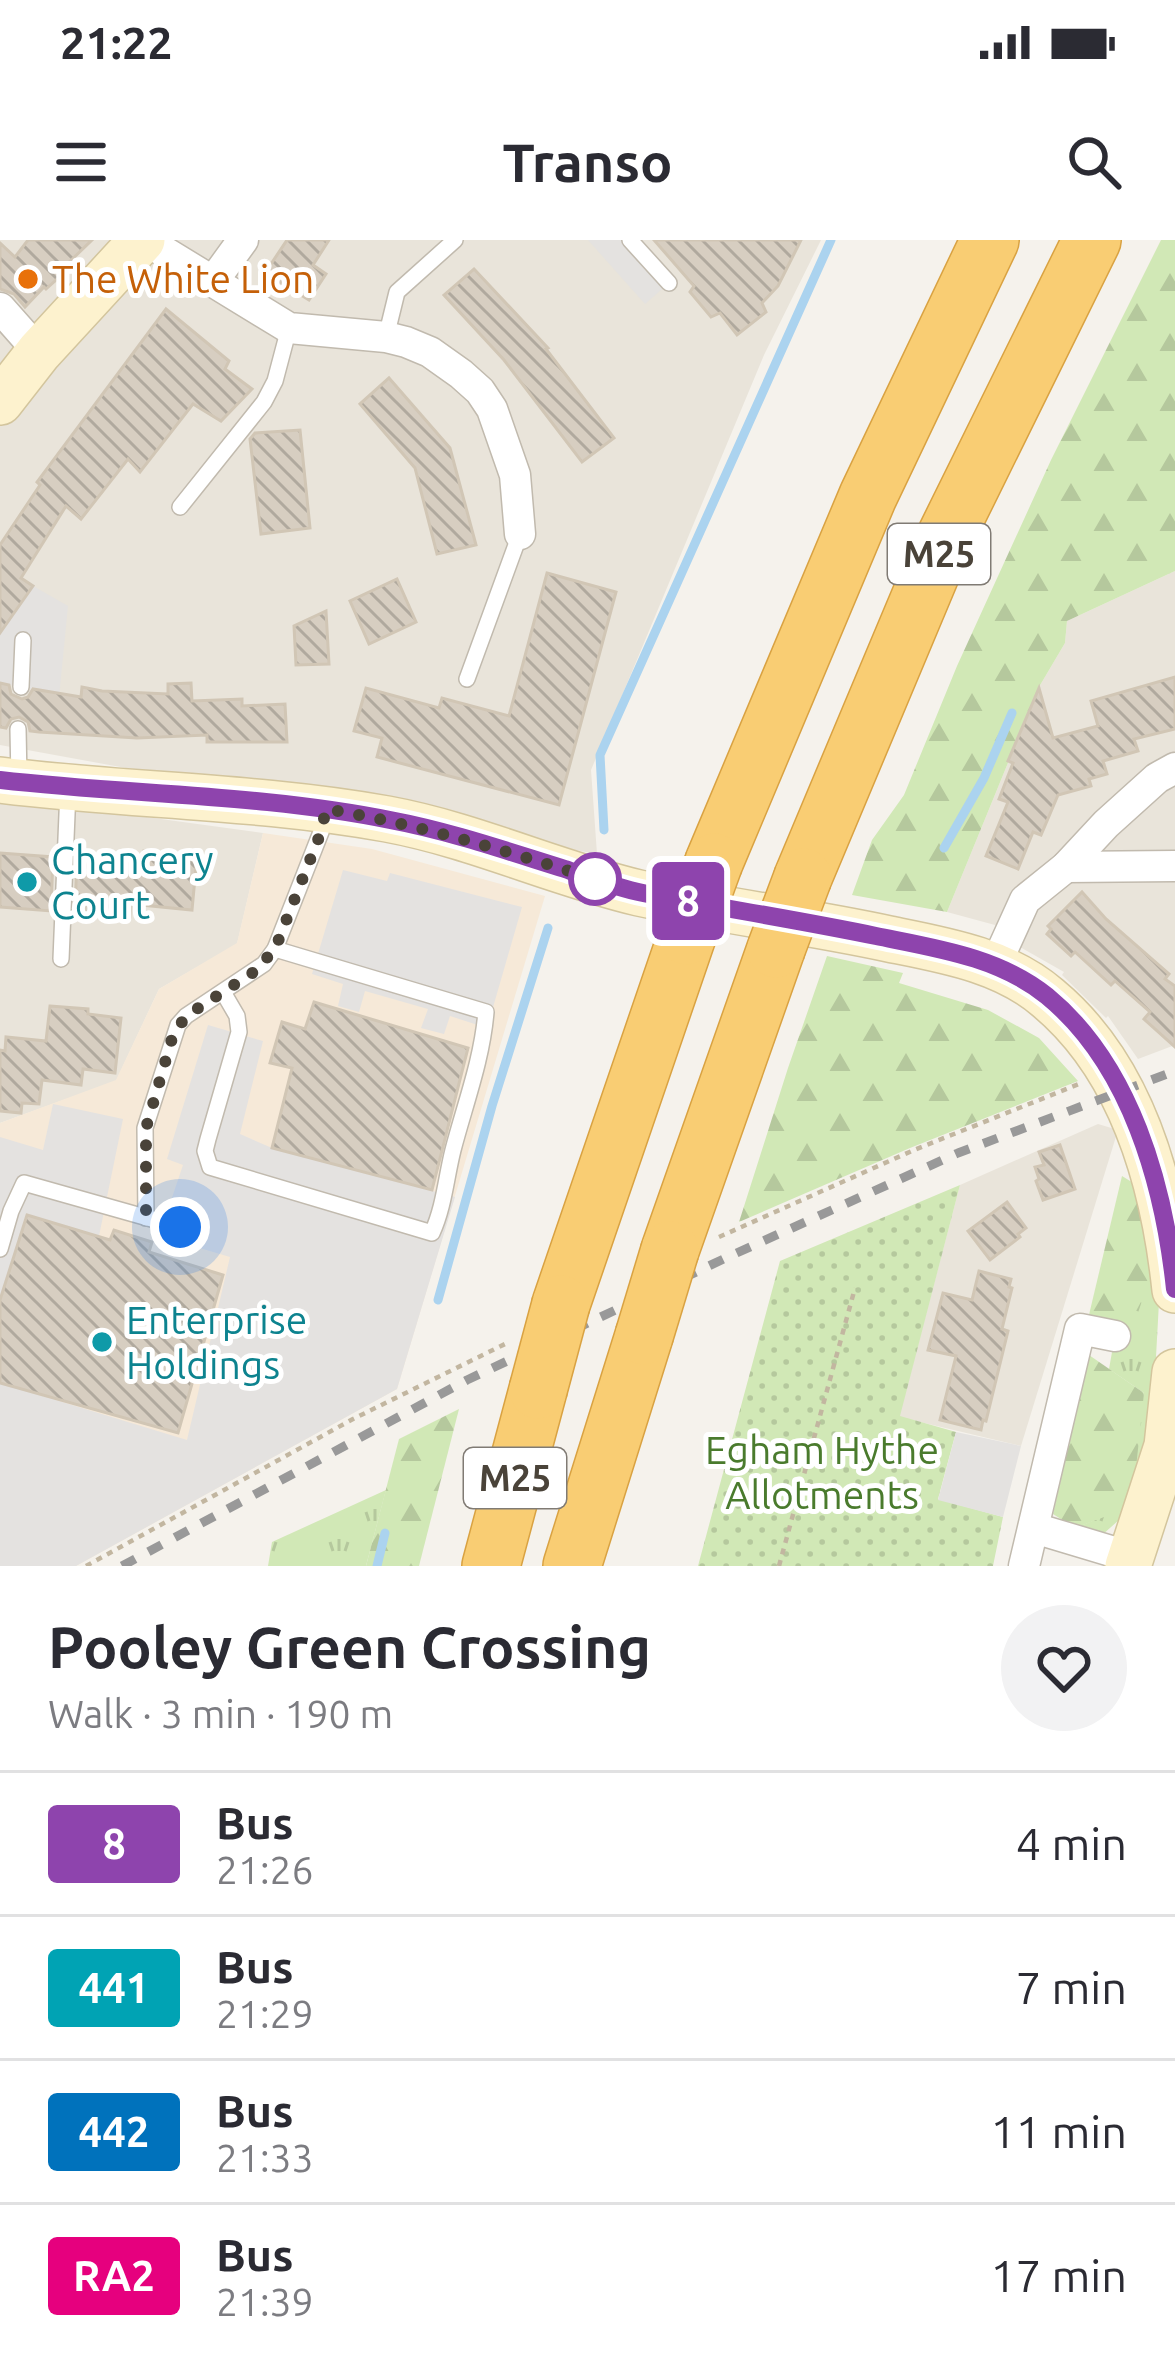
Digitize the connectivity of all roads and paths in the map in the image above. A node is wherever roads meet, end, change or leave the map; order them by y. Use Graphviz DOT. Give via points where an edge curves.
graph roads {
  1 [pos="144,240"];
  2 [pos="243,240"];
  3 [pos="455,240"];
  4 [pos="631,240"];
  5 [pos="990,240"];
  6 [pos="1092,240"];
  7 [pos="214,280"];
  8 [pos="669,283"];
  9 [pos="0,308"];
  10 [pos="289,328"];
  11 [pos="386,337"];
  12 [pos="40,352"];
  13 [pos="0,402"];
  14 [pos="180,507"];
  15 [pos="520,534"];
  16 [pos="23,640"];
  17 [pos="467,680"];
  18 [pos="21,687"];
  19 [pos="18,729"];
  20 [pos="1175,768"];
  21 [pos="9,781"];
  22 [pos="68,787"];
  23 [pos="326,809"];
  24 [pos="1175,866"];
  25 [pos="1066,867"];
  26 [pos="275,949"];
  27 [pos="61,958"];
  28 [pos="995,966"];
  29 [pos="223,992"];
  30 [pos="146,1218"];
  31 [pos="180,1227"];
  32 [pos="0,1249"];
  33 [pos="855,1288"];
  34 [pos="1175,1290"];
  35 [pos="1114,1336"];
  36 [pos="1175,1372"];
  37 [pos="1034,1528"];
  38 [pos="1129,1562"];
  39 [pos="491,1566"];
  40 [pos="572,1566"];
  41 [pos="779,1566"];
  42 [pos="1024,1566"];
  1 -- 7 [label="street"];
  1 -- 12 [label="main road"];
  2 -- 7 [label="street"];
  3 -- 11 [label="lane" via="397,292"];
  4 -- 8 [label="lane"];
  5 -- 39 [label="highway, M25, bridge" via="868,496 714,862 561,1304"];
  6 -- 40 [label="highway, M25, bridge" via="947,534 803,877 670,1250"];
  7 -- 10 [label="street"];
  9 -- 12 [label="street"];
  10 -- 11 [label="street"];
  10 -- 14 [label="lane" via="264,402"];
  11 -- 15 [label="street" via="430,352 480,392 515,475"];
  12 -- 13 [label="main road"];
  15 -- 17 [label="lane"];
  16 -- 18 [label="lane"];
  19 -- 21 [label="lane"];
  20 -- 25 [label="street"];
  21 -- 22 [label="main road"];
  22 -- 23 [label="main road"];
  22 -- 27 [label="lane"];
  23 -- 26 [label="lane"];
  23 -- 28 [label="main road" via="466,839 636,892"];
  24 -- 25 [label="street"];
  25 -- 28 [label="street" via="1025,900"];
  26 -- 29 [label="lane"];
  26 -- 29 [label="lane" via="486,1012 432,1233 210,1167 208,1139 239,1032"];
  28 -- 34 [label="main road" via="1072,1020 1121,1090 1149,1160"];
  29 -- 30 [label="lane" via="173,1035 146,1128"];
  30 -- 31 [label="lane"];
  30 -- 32 [label="lane" via="24,1183"];
  33 -- 41 [label="path"];
  35 -- 37 [label="street" via="1080,1328"];
  36 -- 38 [label="main road" via="1167,1446"];
  37 -- 38 [label="street"];
  37 -- 42 [label="street"];
}
